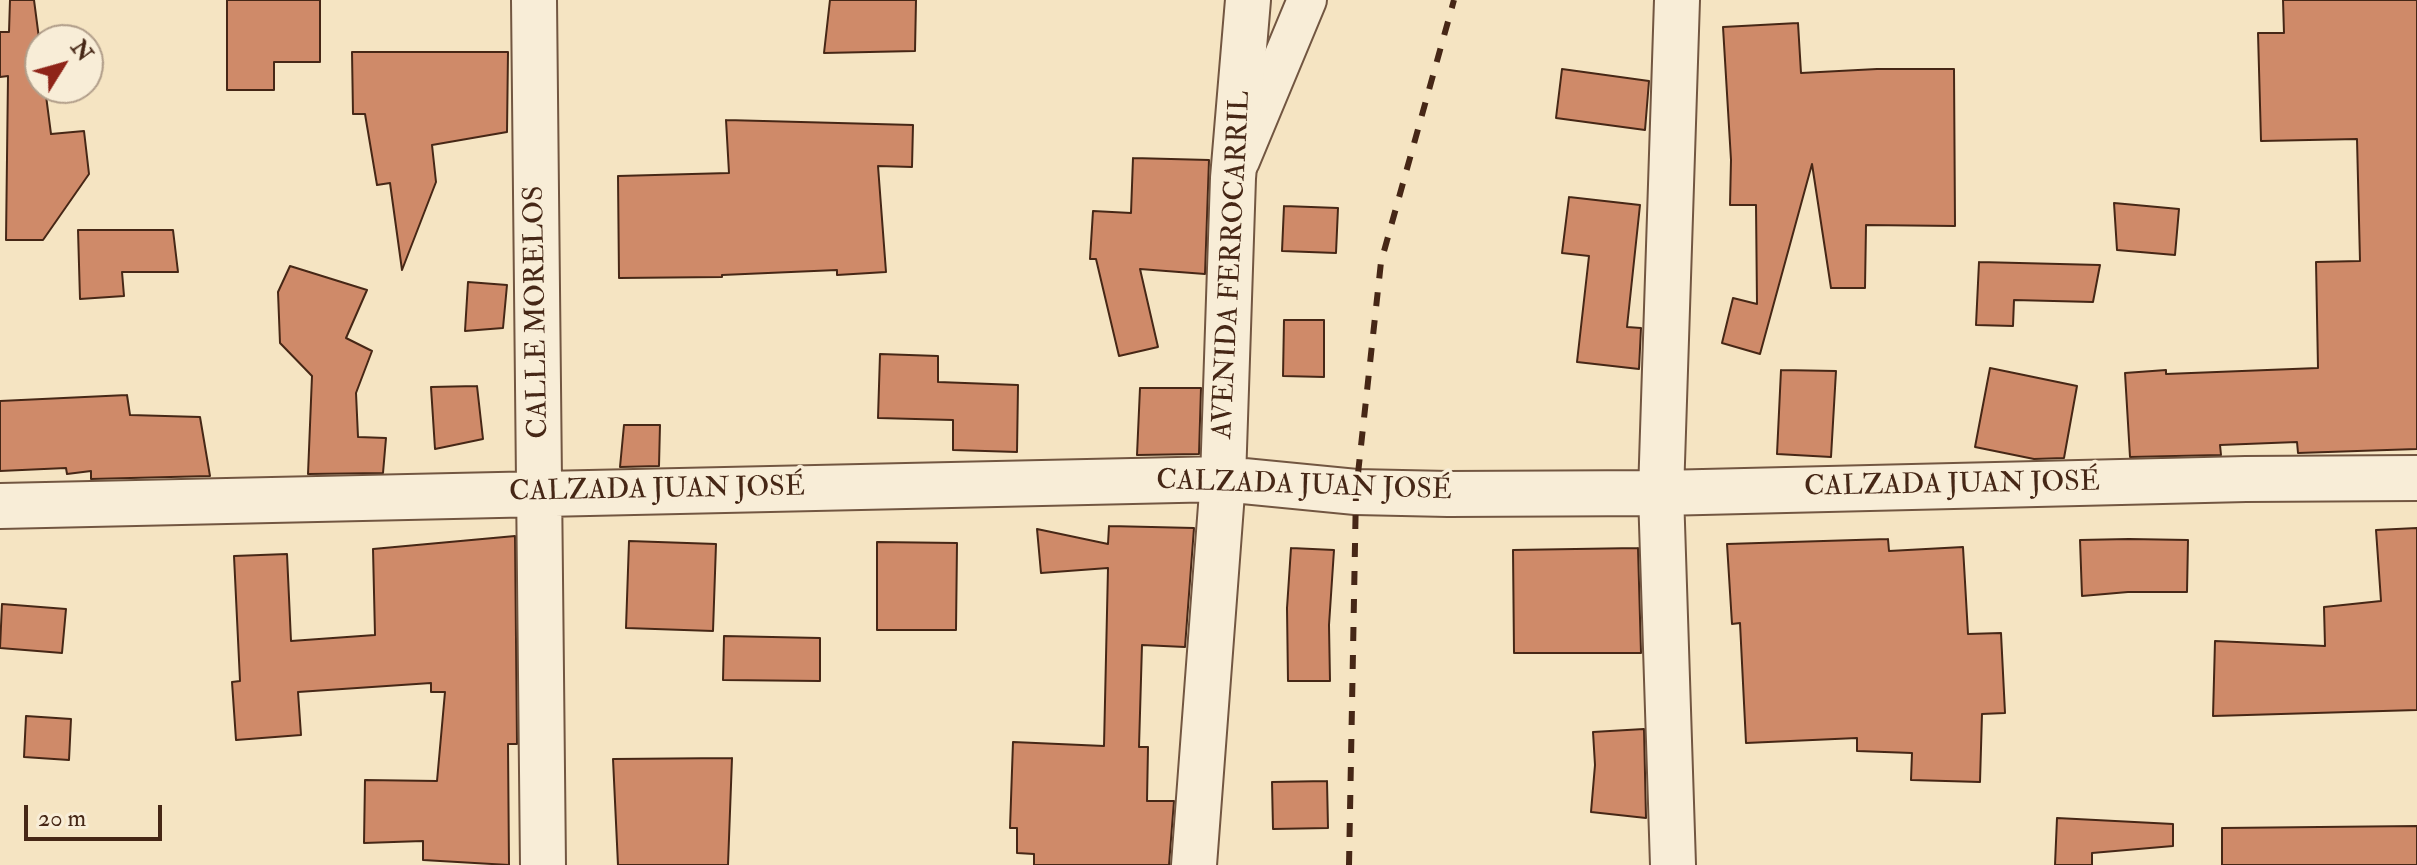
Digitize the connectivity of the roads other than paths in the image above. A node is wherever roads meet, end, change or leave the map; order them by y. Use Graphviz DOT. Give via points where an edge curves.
graph roads {
  1 [pos="534,0"];
  2 [pos="1248,0"];
  3 [pos="1307,0"];
  4 [pos="1677,0"];
  5 [pos="1233,178"];
  6 [pos="2417,478"];
  7 [pos="1223,479"];
  8 [pos="1661,493"];
  9 [pos="540,494"];
  10 [pos="0,506"];
  11 [pos="543,865"];
  12 [pos="1194,865"];
  13 [pos="1673,865"];
  1 -- 9 [label="street, CALLE MORELOS"];
  2 -- 5 [label="street, AVENIDA FERROCARRIL"];
  3 -- 5 [label="street"];
  4 -- 8 [label="street"];
  5 -- 7 [label="street, AVENIDA FERROCARRIL"];
  6 -- 8 [label="street, CALZADA JUAN JOSÉ"];
  7 -- 8 [label="street, CALZADA JUAN JOSÉ" via="1356,492"];
  7 -- 9 [label="street, CALZADA JUAN JOSÉ"];
  7 -- 12 [label="street, AVENIDA FERROCARRIL"];
  8 -- 13 [label="street"];
  9 -- 10 [label="street, CALZADA JUAN JOSÉ"];
  9 -- 11 [label="street, CALLE MORELOS"];
}
